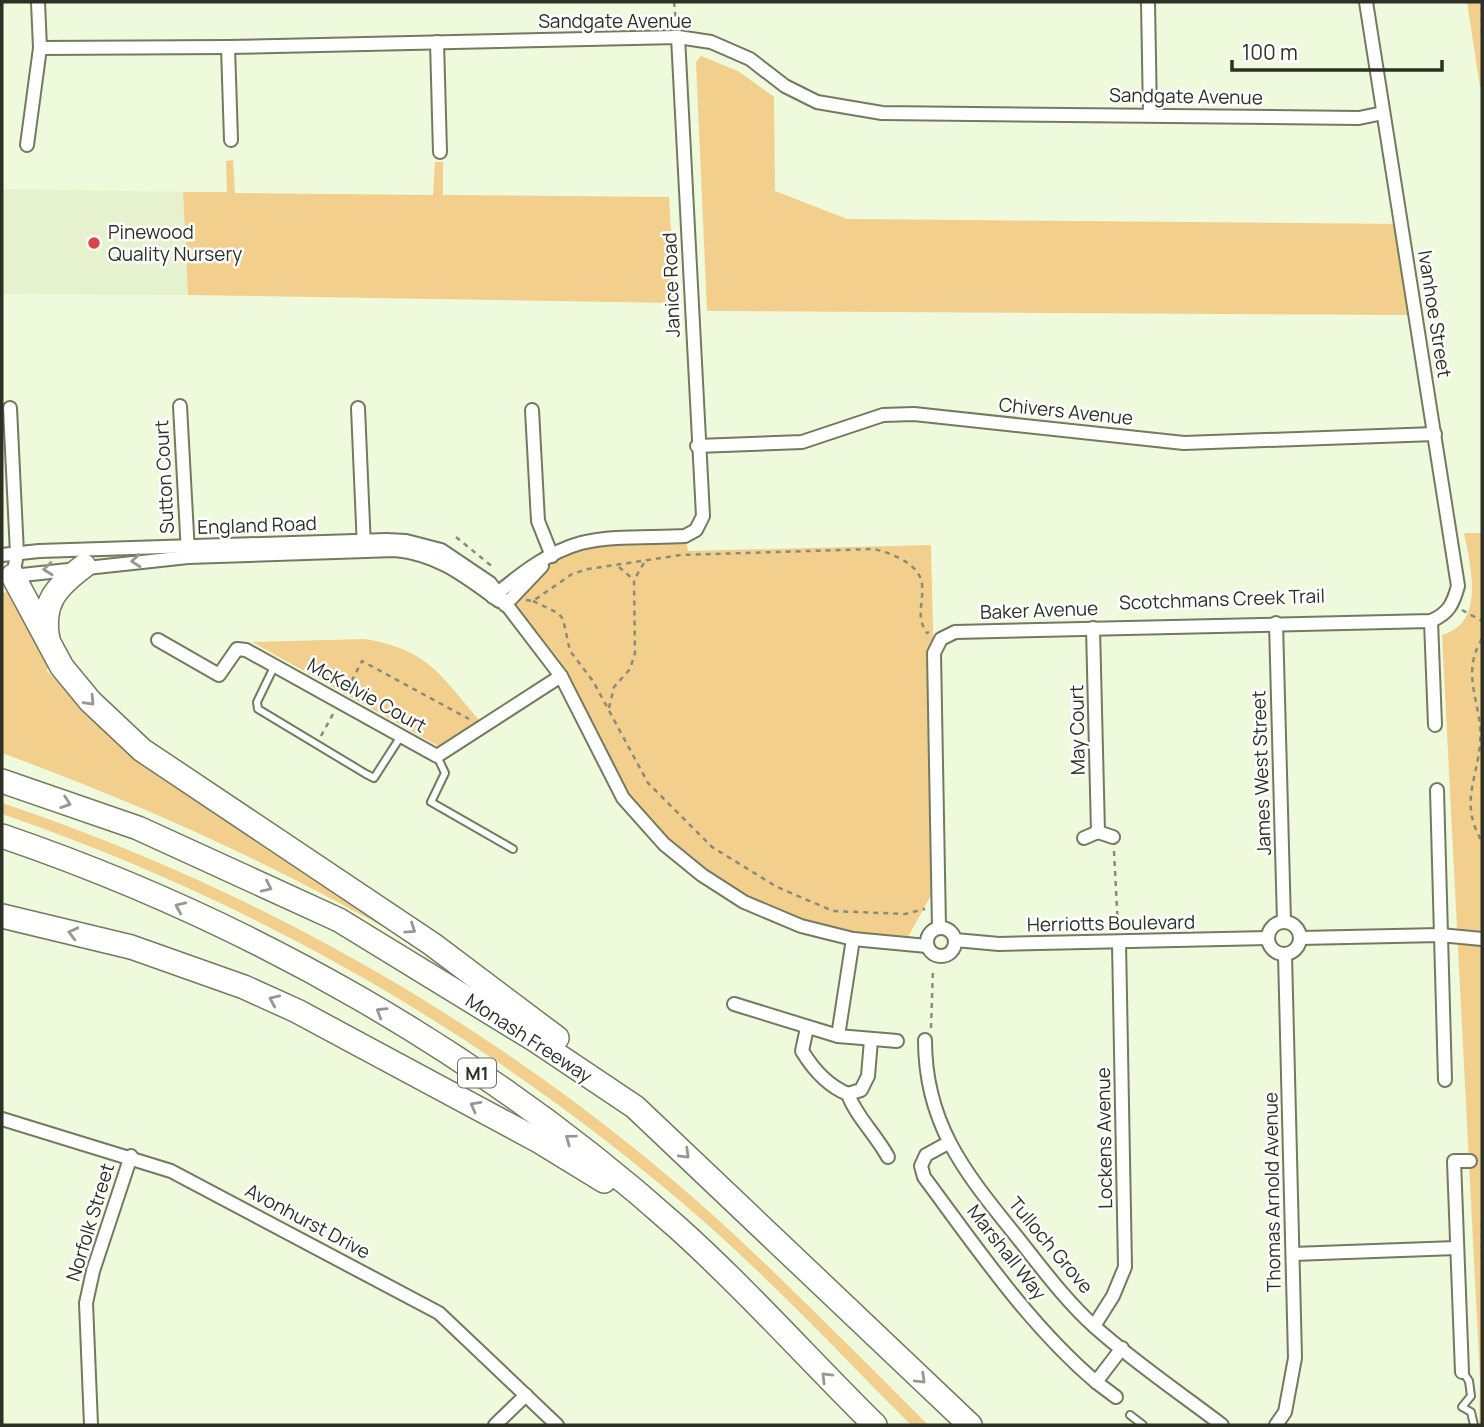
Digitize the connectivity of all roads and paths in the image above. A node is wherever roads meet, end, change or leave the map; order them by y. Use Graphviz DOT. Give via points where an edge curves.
graph roads {
  1 [pos="38,2"];
  2 [pos="674,2"];
  3 [pos="1147,2"];
  4 [pos="1366,2"];
  5 [pos="1482,8"];
  6 [pos="676,23"];
  7 [pos="1482,36"];
  8 [pos="678,37"];
  9 [pos="437,42"];
  10 [pos="228,47"];
  11 [pos="40,48"];
  12 [pos="1383,113"];
  13 [pos="1150,115"];
  14 [pos="231,140"];
  15 [pos="27,145"];
  16 [pos="440,152"];
  17 [pos="180,406"];
  18 [pos="10,408"];
  19 [pos="358,408"];
  20 [pos="532,410"];
  21 [pos="1435,434"];
  22 [pos="697,446"];
  23 [pos="456,537"];
  24 [pos="364,546"];
  25 [pos="187,552"];
  26 [pos="552,556"];
  27 [pos="84,558"];
  28 [pos="645,561"];
  29 [pos="10,562"];
  30 [pos="612,566"];
  31 [pos="500,575"];
  32 [pos="634,580"];
  33 [pos="495,595"];
  34 [pos="523,599"];
  35 [pos="533,601"];
  36 [pos="1454,604"];
  37 [pos="505,605"];
  38 [pos="1431,621"];
  39 [pos="1482,621"];
  40 [pos="1276,623"];
  41 [pos="936,627"];
  42 [pos="1093,628"];
  43 [pos="1482,639"];
  44 [pos="158,640"];
  45 [pos="49,647"];
  46 [pos="275,666"];
  47 [pos="561,676"];
  48 [pos="340,702"];
  49 [pos="609,708"];
  50 [pos="1435,725"];
  51 [pos="476,731"];
  52 [pos="401,736"];
  53 [pos="316,745"];
  54 [pos="438,756"];
  55 [pos="2,781"];
  56 [pos="1437,790"];
  57 [pos="1098,832"];
  58 [pos="2,836"];
  59 [pos="1113,837"];
  60 [pos="1084,838"];
  61 [pos="1482,842"];
  62 [pos="513,849"];
  63 [pos="939,905"];
  64 [pos="6,918"];
  65 [pos="1284,922"];
  66 [pos="939,928"];
  67 [pos="1440,935"];
  68 [pos="1268,938"];
  69 [pos="1300,938"];
  70 [pos="853,939"];
  71 [pos="1482,939"];
  72 [pos="955,940"];
  73 [pos="1119,942"];
  74 [pos="927,946"];
  75 [pos="1285,954"];
  76 [pos="933,968"];
  77 [pos="734,1004"];
  78 [pos="807,1028"];
  79 [pos="838,1036"];
  80 [pos="871,1040"];
  81 [pos="925,1040"];
  82 [pos="897,1041"];
  83 [pos="1446,1080"];
  84 [pos="848,1094"];
  85 [pos="635,1107"];
  86 [pos="2,1119"];
  87 [pos="948,1143"];
  88 [pos="131,1156"];
  89 [pos="888,1157"];
  90 [pos="1470,1161"];
  91 [pos="1482,1223"];
  92 [pos="680,1230"];
  93 [pos="1456,1248"];
  94 [pos="1293,1254"];
  95 [pos="1482,1257"];
  96 [pos="1094,1326"];
  97 [pos="1122,1348"];
  98 [pos="1462,1372"];
  99 [pos="1097,1382"];
  100 [pos="526,1395"];
  101 [pos="1116,1397"];
  102 [pos="1130,1415"];
  103 [pos="1217,1424"];
  104 [pos="91,1425"];
  105 [pos="495,1425"];
  106 [pos="557,1425"];
  107 [pos="874,1425"];
  108 [pos="970,1425"];
  109 [pos="1143,1425"];
  110 [pos="1276,1425"];
  111 [pos="1474,1425"];
  1 -- 11 [label="street"];
  2 -- 6 [label="path"];
  3 -- 13 [label="street"];
  4 -- 12 [label="street, Ivanhoe Street"];
  5 -- 7 [label="path"];
  8 -- 9 [label="street, Sandgate Avenue"];
  8 -- 13 [label="street, Sandgate Avenue" via="711,42 750,59 785,86 817,102 847,108 881,113"];
  8 -- 22 [label="street, Janice Road"];
  9 -- 10 [label="street, Sandgate Avenue"];
  9 -- 16 [label="street"];
  10 -- 11 [label="street, Sandgate Avenue"];
  10 -- 14 [label="street"];
  11 -- 15 [label="street"];
  12 -- 13 [label="street, Sandgate Avenue" via="1359,118"];
  12 -- 21 [label="street, Ivanhoe Street"];
  17 -- 25 [label="street, Sutton Court"];
  18 -- 29 [label="street"];
  19 -- 24 [label="street"];
  20 -- 26 [label="street" via="538,521"];
  21 -- 22 [label="street, Chivers Avenue" via="1184,443 914,414 883,415 802,442"];
  21 -- 36 [label="street, Ivanhoe Street" via="1458,586"];
  22 -- 26 [label="street, Janice Road" via="703,516 696,530 685,536 590,542"];
  23 -- 31 [label="path"];
  24 -- 25 [label="street, England Road"];
  24 -- 33 [label="street, England Road" via="406,541 450,561"];
  25 -- 27 [label="street, England Road"];
  26 -- 33 [label="street"];
  26 -- 37 [label="street"];
  27 -- 29 [label="street, England Road, one-way"];
  27 -- 29 [label="street, England Road"];
  27 -- 45 [label="highway" via="49,600 45,622"];
  28 -- 30 [label="path"];
  28 -- 32 [label="path"];
  28 -- 41 [label="path" via="680,555 874,549 895,554 920,577 919,622 927,633"];
  29 -- 45 [label="highway"];
  30 -- 32 [label="path" via="626,570"];
  30 -- 35 [label="path" via="572,574"];
  32 -- 49 [label="path" via="635,653 630,669 614,687"];
  33 -- 37 [label="street, England Road"];
  34 -- 35 [label="path"];
  35 -- 49 [label="path" via="563,620 570,650"];
  36 -- 38 [label="street"];
  36 -- 39 [label="path"];
  37 -- 47 [label="street"];
  38 -- 40 [label="street, Baker Avenue"];
  38 -- 50 [label="street"];
  40 -- 42 [label="street, Baker Avenue"];
  40 -- 65 [label="street, James West Street"];
  42 -- 57 [label="street, May Court"];
  42 -- 63 [label="street, Baker Avenue" via="955,632 937,643"];
  43 -- 61 [label="path" via="1471,669 1480,742 1469,798 1472,825"];
  44 -- 46 [label="street, McKelvie Court" via="219,675 237,649"];
  45 -- 85 [label="highway, one-way" via="90,701 142,750 432,944 593,1065"];
  46 -- 48 [label="street, McKelvie Court"];
  46 -- 53 [label="lane" via="257,702 258,709"];
  47 -- 51 [label="street, McKelvie Court"];
  47 -- 70 [label="street" via="623,798 664,844 744,902 801,926"];
  48 -- 51 [label="path" via="362,661 469,719"];
  48 -- 52 [label="street, McKelvie Court"];
  48 -- 53 [label="path"];
  49 -- 63 [label="path" via="648,782 712,847 777,887 833,911 905,914"];
  51 -- 54 [label="street, McKelvie Court"];
  52 -- 53 [label="lane" via="374,778"];
  52 -- 54 [label="street, McKelvie Court"];
  54 -- 62 [label="lane" via="445,773 430,802"];
  55 -- 85 [label="highway, Monash Freeway, one-way" via="138,828 339,920"];
  56 -- 67 [label="street"];
  57 -- 59 [label="street"];
  57 -- 60 [label="street"];
  92 -- 58 [label="highway, M1, one-way" via="539,1117 346,992 169,901"];
  59 -- 73 [label="path"];
  63 -- 66 [label="street, Baker Avenue"];
  92 -- 64 [label="highway, one-way" via="537,1140 297,1011 131,947"];
  65 -- 68 [label="street" via="1273,926"];
  65 -- 69 [label="street" via="1296,926"];
  66 -- 72 [label="street" via="948,929"];
  66 -- 74 [label="street" via="929,934"];
  67 -- 69 [label="street"];
  67 -- 71 [label="street"];
  67 -- 83 [label="street"];
  68 -- 73 [label="street, Herriotts Boulevard"];
  68 -- 75 [label="street" via="1271,948"];
  69 -- 75 [label="street" via="1296,949"];
  70 -- 74 [label="street"];
  70 -- 79 [label="street"];
  72 -- 73 [label="street, Herriotts Boulevard"];
  72 -- 74 [label="street" via="946,955 937,956"];
  73 -- 96 [label="street, Lockens Avenue" via="1125,1267"];
  75 -- 94 [label="street, Thomas Arnold Avenue"];
  76 -- 81 [label="path" via="931,1031"];
  77 -- 78 [label="street"];
  78 -- 79 [label="street"];
  78 -- 84 [label="street" via="802,1051 808,1062 834,1088"];
  79 -- 80 [label="street"];
  80 -- 82 [label="street"];
  80 -- 84 [label="street" via="868,1076 861,1090"];
  81 -- 87 [label="street, Tulloch Grove" via="925,1072 933,1108"];
  84 -- 89 [label="street"];
  85 -- 108 [label="highway, Monash Freeway, one-way"];
  86 -- 88 [label="street, Avonhurst Drive"];
  87 -- 96 [label="street, Tulloch Grove" via="970,1178"];
  87 -- 99 [label="street, Marshall Way" via="926,1155 921,1166 924,1177 1012,1294 1062,1352"];
  88 -- 100 [label="street, Avonhurst Drive" via="171,1171 439,1313"];
  88 -- 104 [label="street, Norfolk Street" via="86,1303"];
  90 -- 93 [label="street" via="1454,1161"];
  91 -- 95 [label="path"];
  107 -- 92 [label="highway, M1, one-way"];
  93 -- 94 [label="street"];
  93 -- 98 [label="street"];
  94 -- 110 [label="street, Thomas Arnold Avenue" via="1292,1384 1285,1412"];
  96 -- 97 [label="street, Tulloch Grove"];
  97 -- 99 [label="street"];
  97 -- 103 [label="street, Tulloch Grove"];
  98 -- 111 [label="lane" via="1471,1396 1462,1407 1471,1412"];
  99 -- 101 [label="street, Marshall Way"];
  100 -- 105 [label="street"];
  100 -- 106 [label="street, Avonhurst Drive"];
  102 -- 109 [label="lane"];
}
